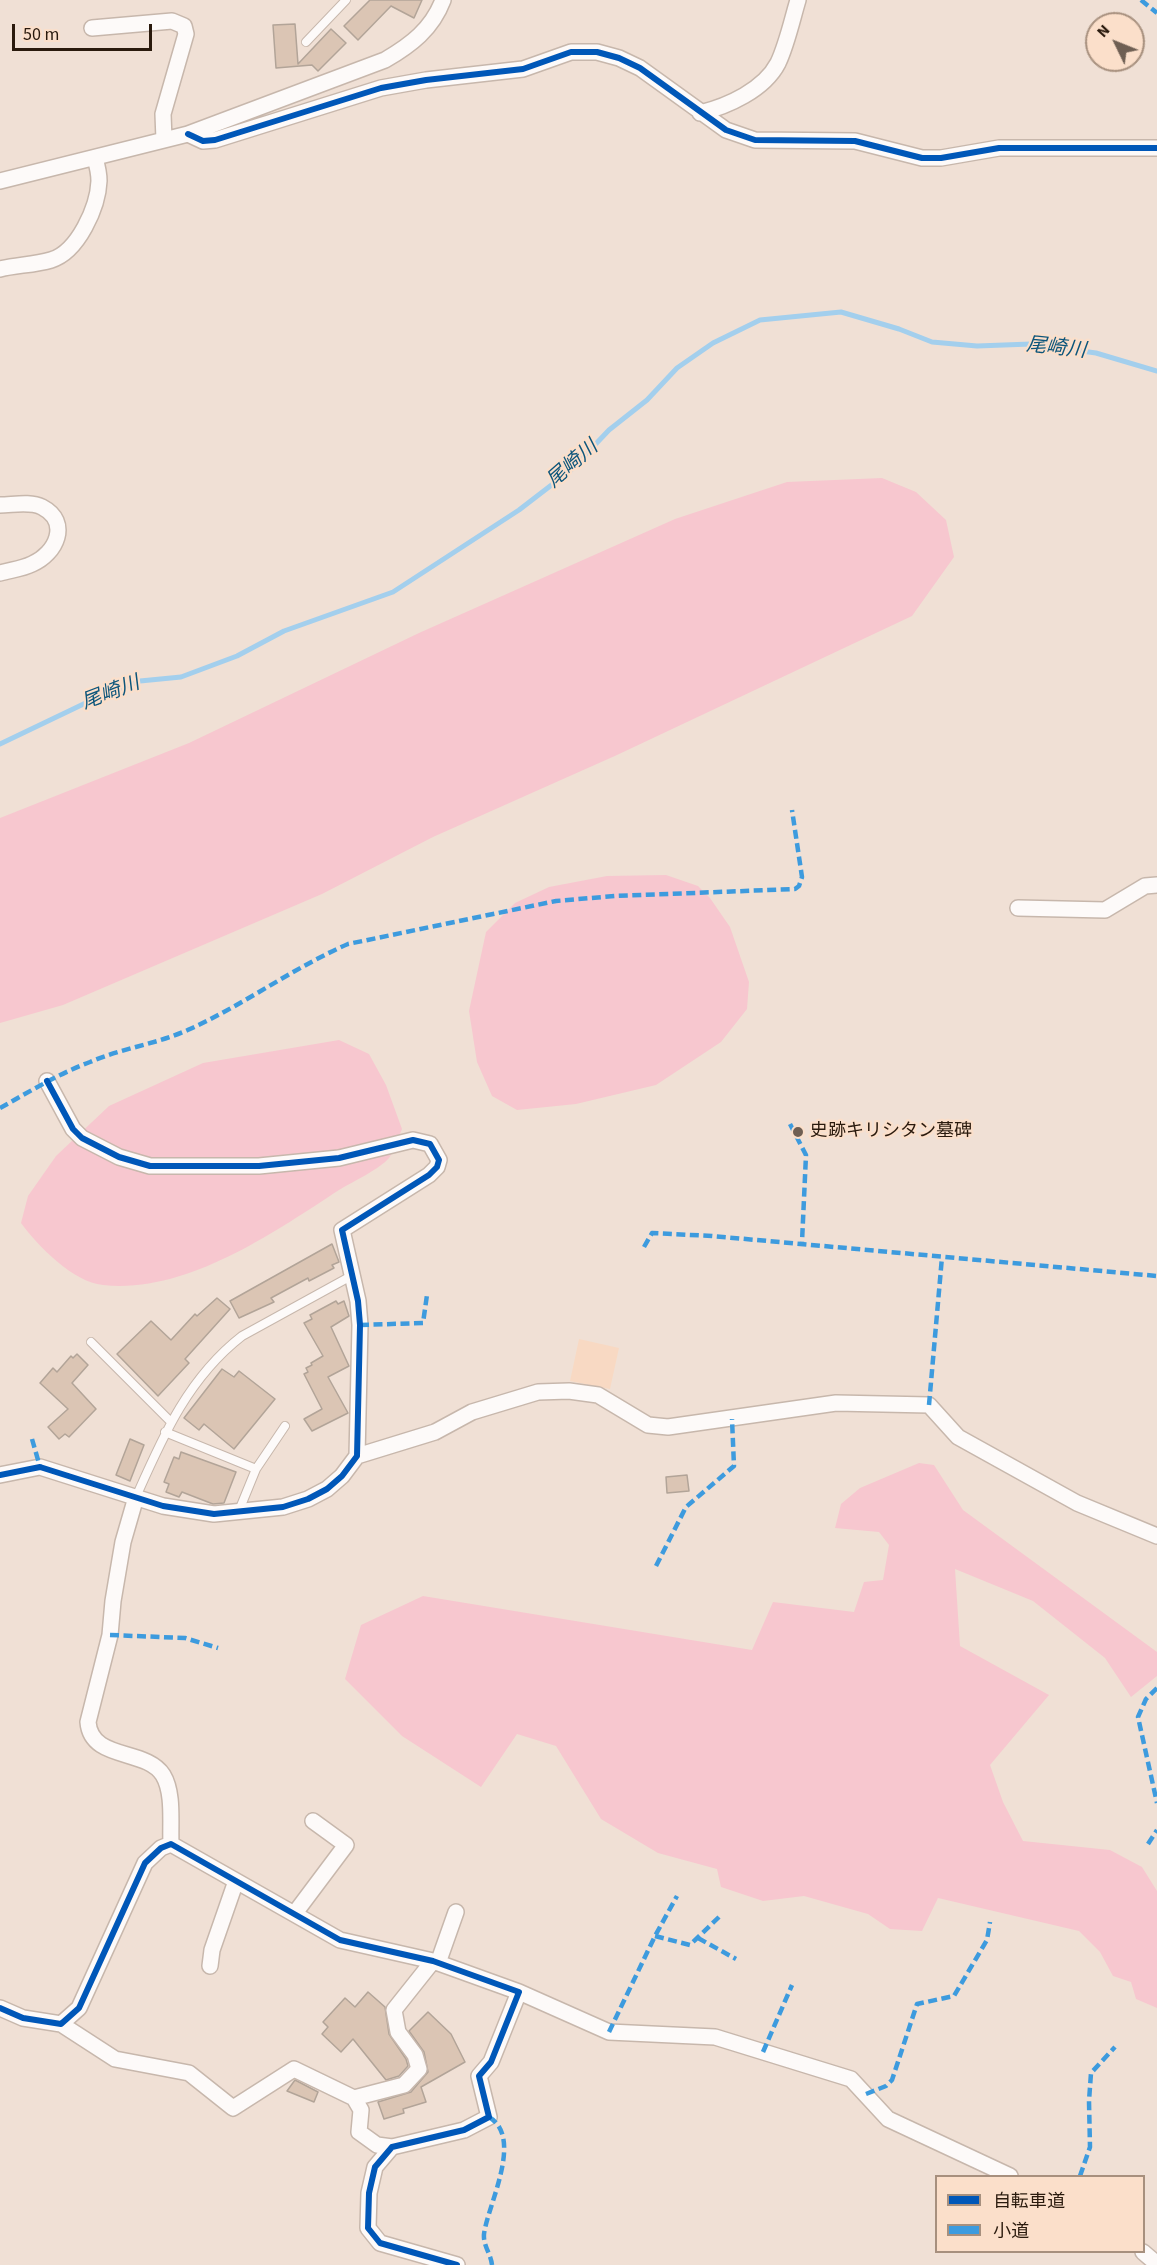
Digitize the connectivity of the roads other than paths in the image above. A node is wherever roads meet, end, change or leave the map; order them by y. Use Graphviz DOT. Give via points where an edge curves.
graph roads {
  1 [pos="346,0"];
  2 [pos="443,0"];
  3 [pos="798,0"];
  4 [pos="92,28"];
  5 [pos="306,42"];
  6 [pos="700,113"];
  7 [pos="188,134"];
  8 [pos="164,140"];
  9 [pos="1157,148"];
  10 [pos="95,158"];
  11 [pos="0,181"];
  12 [pos="0,269"];
  13 [pos="0,505"];
  14 [pos="0,573"];
  15 [pos="1157,885"];
  16 [pos="1018,908"];
  17 [pos="47,1082"];
  18 [pos="353,1275"];
  19 [pos="91,1342"];
  20 [pos="170,1421"];
  21 [pos="285,1426"];
  22 [pos="165,1432"];
  23 [pos="357,1456"];
  24 [pos="256,1469"];
  25 [pos="0,1475"];
  26 [pos="136,1497"];
  27 [pos="237,1514"];
  28 [pos="1157,1536"];
  29 [pos="313,1821"];
  30 [pos="171,1844"];
  31 [pos="236,1881"];
  32 [pos="456,1912"];
  33 [pos="295,1913"];
  34 [pos="435,1962"];
  35 [pos="210,1966"];
  36 [pos="519,1992"];
  37 [pos="0,2008"];
  38 [pos="61,2024"];
  39 [pos="354,2098"];
  40 [pos="392,2147"];
  41 [pos="1008,2175"];
  42 [pos="1144,2253"];
  43 [pos="1157,2264"];
  44 [pos="457,2265"];
  1 -- 5 [label="lane"];
  2 -- 7 [label="street" via="411,45 385,60"];
  3 -- 6 [label="street" via="781,56 769,75 735,100"];
  4 -- 8 [label="street" via="172,21 184,26 186,34 163,114"];
  6 -- 7 [label="street" via="640,68 619,58 597,52 571,52 522,69 381,88 215,140 204,141"];
  6 -- 9 [label="street" via="726,130 755,141 855,141 922,158 999,148"];
  7 -- 8 [label="street"];
  8 -- 10 [label="street"];
  10 -- 11 [label="street"];
  10 -- 12 [label="street" via="99,184 78,240 51,260"];
  13 -- 14 [label="street" via="40,506 52,516 59,530 54,547 41,559"];
  15 -- 16 [label="street" via="1145,886 1105,910"];
  17 -- 18 [label="street" via="82,1138 119,1157 150,1166 259,1166 339,1158 413,1140 430,1144 438,1154 437,1167 342,1230"];
  18 -- 20 [label="lane" via="226,1348 186,1395"];
  18 -- 23 [label="street" via="360,1325"];
  19 -- 20 [label="lane"];
  20 -- 22 [label="lane"];
  21 -- 24 [label="lane"];
  22 -- 24 [label="lane"];
  22 -- 26 [label="lane"];
  23 -- 27 [label="street" via="342,1476 308,1500 284,1508"];
  23 -- 28 [label="street" via="435,1432 472,1412 538,1392 598,1395 648,1425 668,1427 836,1403 929,1405 958,1437 1077,1503"];
  24 -- 27 [label="lane"];
  25 -- 26 [label="street" via="40,1467"];
  26 -- 27 [label="street" via="214,1515"];
  26 -- 30 [label="street" via="123,1542 110,1635 88,1722 89,1731 100,1745 159,1770 168,1787"];
  29 -- 33 [label="street" via="346,1845"];
  30 -- 31 [label="street"];
  30 -- 38 [label="street" via="145,1863 79,2008"];
  31 -- 33 [label="street"];
  31 -- 35 [label="street"];
  32 -- 34 [label="street"];
  33 -- 34 [label="street" via="339,1940"];
  34 -- 36 [label="street"];
  34 -- 39 [label="street" via="394,2010 398,2032 415,2055 419,2069 404,2085"];
  36 -- 40 [label="street" via="491,2062 479,2076 489,2117 464,2130"];
  36 -- 41 [label="street" via="609,2032 715,2037 851,2079 888,2119"];
  37 -- 38 [label="street" via="23,2018"];
  38 -- 39 [label="street" via="115,2059 189,2073 233,2108 294,2069"];
  39 -- 40 [label="street" via="361,2110 359,2132 377,2145"];
  40 -- 44 [label="street" via="375,2167 368,2228 380,2243"];
  42 -- 43 [label="street"];
}
